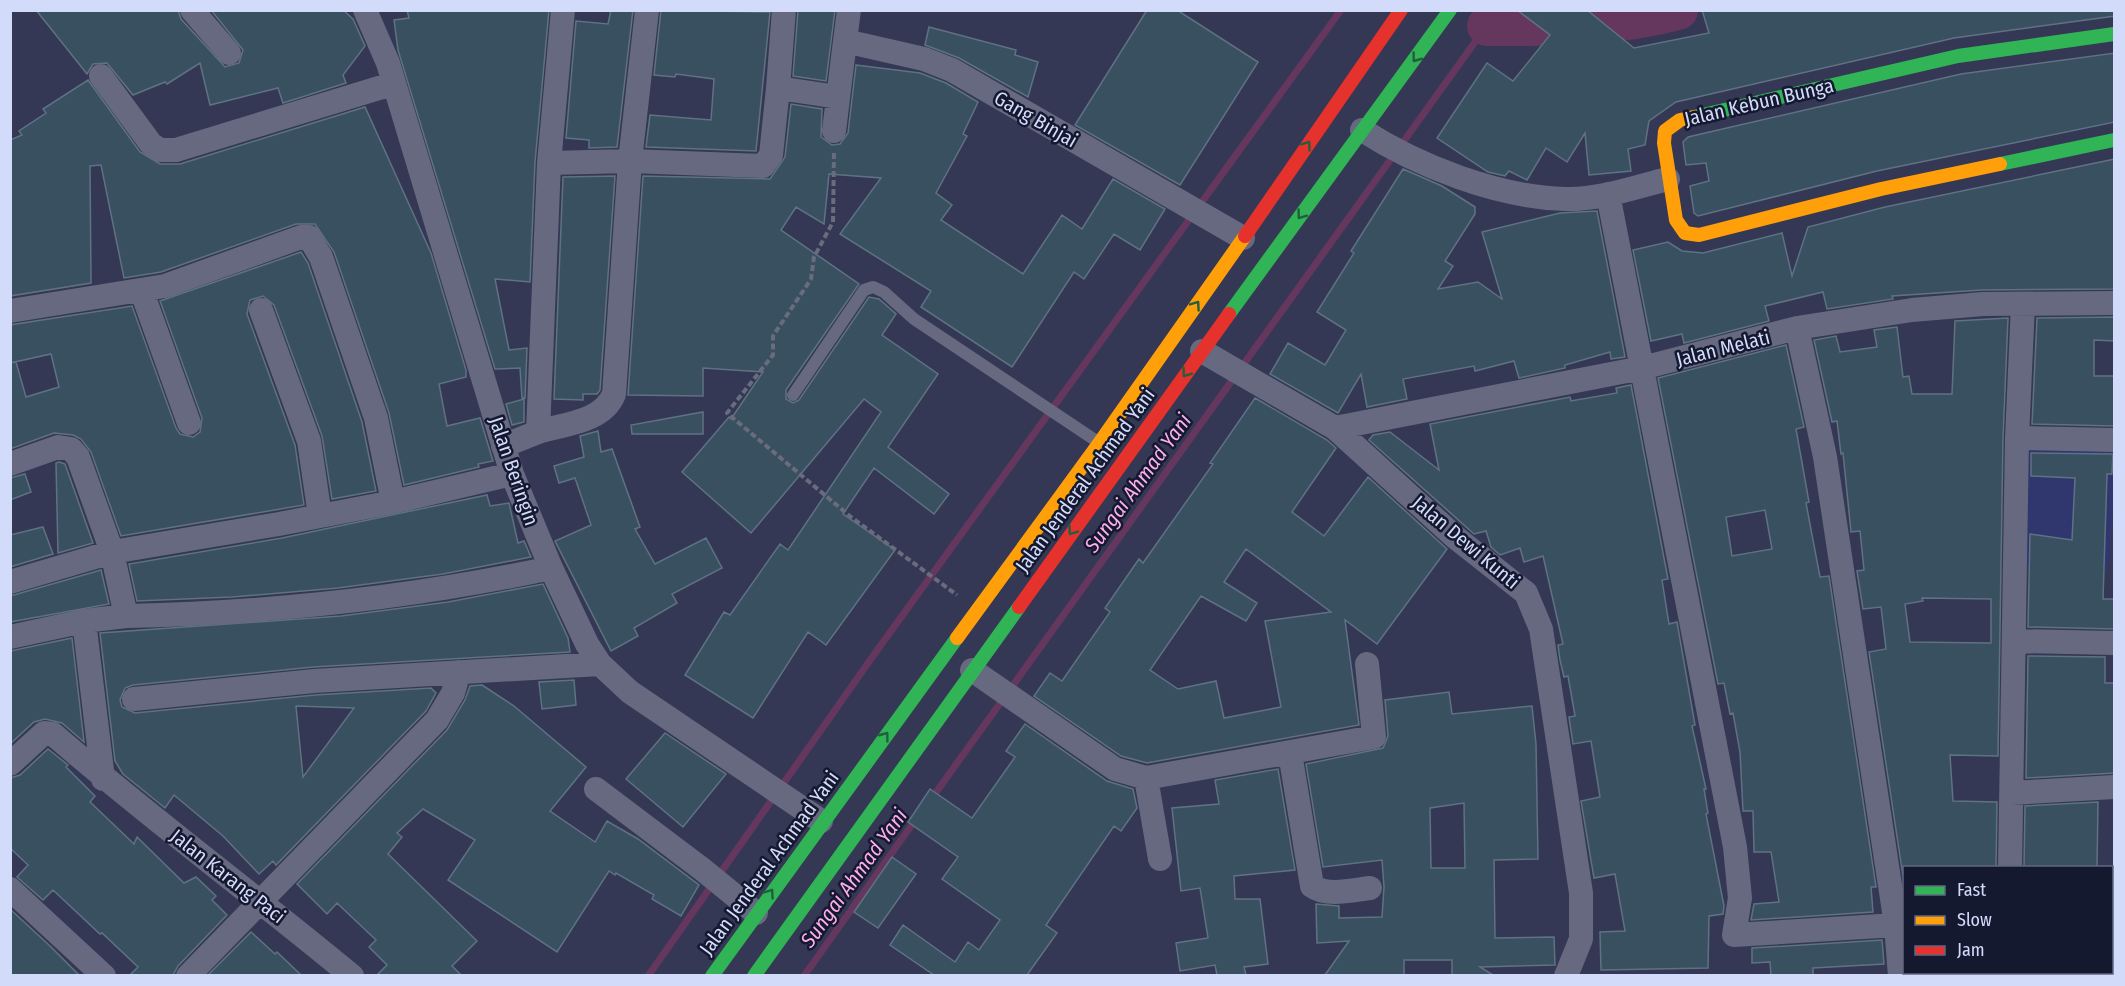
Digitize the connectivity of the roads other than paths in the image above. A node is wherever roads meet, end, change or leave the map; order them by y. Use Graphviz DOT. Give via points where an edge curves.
graph roads {
  1 [pos="192,10"];
  2 [pos="365,10"];
  3 [pos="563,10"];
  4 [pos="646,10"];
  5 [pos="784,10"];
  6 [pos="849,10"];
  7 [pos="1401,10"];
  8 [pos="1450,10"];
  9 [pos="2115,34"];
  10 [pos="845,41"];
  11 [pos="229,53"];
  12 [pos="101,76"];
  13 [pos="392,84"];
  14 [pos="778,88"];
  15 [pos="838,97"];
  16 [pos="1362,130"];
  17 [pos="834,131"];
  18 [pos="2115,140"];
  19 [pos="630,161"];
  20 [pos="549,164"];
  21 [pos="1668,179"];
  22 [pos="1608,194"];
  23 [pos="1243,238"];
  24 [pos="142,292"];
  25 [pos="2115,303"];
  26 [pos="2023,304"];
  27 [pos="261,310"];
  28 [pos="10,311"];
  29 [pos="1797,328"];
  30 [pos="1202,351"];
  31 [pos="1642,369"];
  32 [pos="794,395"];
  33 [pos="189,423"];
  34 [pos="1335,428"];
  35 [pos="538,432"];
  36 [pos="2017,438"];
  37 [pos="2115,440"];
  38 [pos="1099,443"];
  39 [pos="503,446"];
  40 [pos="10,464"];
  41 [pos="512,474"];
  42 [pos="393,502"];
  43 [pos="320,516"];
  44 [pos="112,552"];
  45 [pos="551,568"];
  46 [pos="10,582"];
  47 [pos="126,616"];
  48 [pos="84,621"];
  49 [pos="10,637"];
  50 [pos="2014,641"];
  51 [pos="2115,643"];
  52 [pos="600,664"];
  53 [pos="1367,664"];
  54 [pos="957,670"];
  55 [pos="459,672"];
  56 [pos="134,699"];
  57 [pos="1290,753"];
  58 [pos="10,764"];
  59 [pos="1146,778"];
  60 [pos="103,779"];
  61 [pos="2115,787"];
  62 [pos="596,789"];
  63 [pos="2012,794"];
  64 [pos="822,821"];
  65 [pos="1160,859"];
  66 [pos="2010,866"];
  67 [pos="1370,888"];
  68 [pos="10,889"];
  69 [pos="260,900"];
  70 [pos="756,913"];
  71 [pos="1896,925"];
  72 [pos="104,975"];
  73 [pos="188,975"];
  74 [pos="352,975"];
  75 [pos="712,975"];
  76 [pos="754,975"];
  77 [pos="1566,975"];
  78 [pos="1900,975"];
  1 -- 11 [label="street"];
  2 -- 13 [label="street, Jalan Beringin" via="377,33"];
  3 -- 20 [label="street"];
  4 -- 19 [label="street"];
  5 -- 14 [label="street"];
  6 -- 10 [label="street"];
  23 -- 7 [label="main road, Jalan Jenderal Achmad Yani, one-way"];
  8 -- 16 [label="main road, Jalan Jenderal Achmad Yani, one-way"];
  9 -- 21 [label="main road, Jalan Kebun Bunga" via="1958,56 1674,122 1664,136"];
  10 -- 15 [label="street"];
  10 -- 23 [label="street, Gang Binjai" via="924,59 952,70"];
  12 -- 13 [label="street" via="151,144 165,150 176,150"];
  13 -- 39 [label="street, Jalan Beringin"];
  14 -- 15 [label="street"];
  14 -- 19 [label="street" via="767,164 760,167"];
  15 -- 17 [label="street"];
  16 -- 22 [label="street" via="1395,149 1462,177 1535,196 1566,199"];
  16 -- 30 [label="main road, Jalan Jenderal Achmad Yani, one-way"];
  18 -- 21 [label="main road, Jalan Kebun Bunga" via="1881,189 1699,235 1684,233 1679,228"];
  19 -- 20 [label="street"];
  19 -- 35 [label="street" via="614,394 605,410 596,415"];
  20 -- 35 [label="street"];
  21 -- 22 [label="street"];
  22 -- 31 [label="street"];
  38 -- 23 [label="main road, Jalan Jenderal Achmad Yani, one-way"];
  24 -- 28 [label="street"];
  24 -- 33 [label="street"];
  24 -- 42 [label="street" via="301,237 311,238 321,257 375,418"];
  25 -- 26 [label="street, Jalan Melati"];
  26 -- 29 [label="street, Jalan Melati" via="1912,310"];
  26 -- 36 [label="street"];
  27 -- 43 [label="street" via="309,441"];
  29 -- 31 [label="street, Jalan Melati"];
  29 -- 71 [label="street" via="1825,457"];
  30 -- 34 [label="street, Jalan Dewi Kunti"];
  30 -- 54 [label="main road, Jalan Jenderal Achmad Yani, one-way"];
  31 -- 34 [label="street, Jalan Melati"];
  31 -- 71 [label="street" via="1735,847 1740,898 1734,935"];
  32 -- 38 [label="lane" via="864,290 873,287 914,319"];
  34 -- 77 [label="street, Jalan Dewi Kunti" via="1455,537 1515,582 1535,609 1549,674 1581,893 1581,939"];
  35 -- 39 [label="street"];
  36 -- 37 [label="street"];
  36 -- 50 [label="street"];
  38 -- 54 [label="main road, Jalan Jenderal Achmad Yani"];
  39 -- 41 [label="street, Jalan Beringin"];
  40 -- 44 [label="street" via="58,447 74,452"];
  41 -- 42 [label="street"];
  41 -- 45 [label="street, Jalan Beringin"];
  42 -- 43 [label="street"];
  43 -- 44 [label="street"];
  44 -- 46 [label="street"];
  44 -- 47 [label="street"];
  45 -- 47 [label="street" via="464,586 370,599"];
  45 -- 52 [label="street, Jalan Beringin" via="573,618"];
  47 -- 48 [label="street"];
  48 -- 49 [label="street"];
  48 -- 60 [label="street"];
  50 -- 51 [label="street"];
  50 -- 63 [label="street"];
  52 -- 55 [label="street"];
  52 -- 64 [label="street, Jalan Beringin" via="630,692"];
  53 -- 57 [label="street" via="1374,737"];
  54 -- 59 [label="street" via="1007,694 1115,769"];
  64 -- 54 [label="main road, Jalan Jenderal Achmad Yani, one-way"];
  54 -- 76 [label="main road, Jalan Jenderal Achmad Yani"];
  55 -- 56 [label="street" via="314,681"];
  55 -- 69 [label="street" via="453,693 437,720"];
  57 -- 59 [label="street"];
  57 -- 67 [label="street" via="1312,886 1330,892"];
  58 -- 60 [label="street, Jalan Karang Paci" via="44,733 50,733"];
  59 -- 65 [label="street"];
  60 -- 69 [label="street, Jalan Karang Paci"];
  61 -- 63 [label="street"];
  62 -- 70 [label="street"];
  63 -- 66 [label="street"];
  70 -- 64 [label="main road, Jalan Jenderal Achmad Yani, one-way"];
  68 -- 72 [label="street"];
  69 -- 73 [label="street"];
  69 -- 74 [label="street, Jalan Karang Paci"];
  70 -- 75 [label="main road, Jalan Jenderal Achmad Yani"];
  71 -- 78 [label="street"];
}
